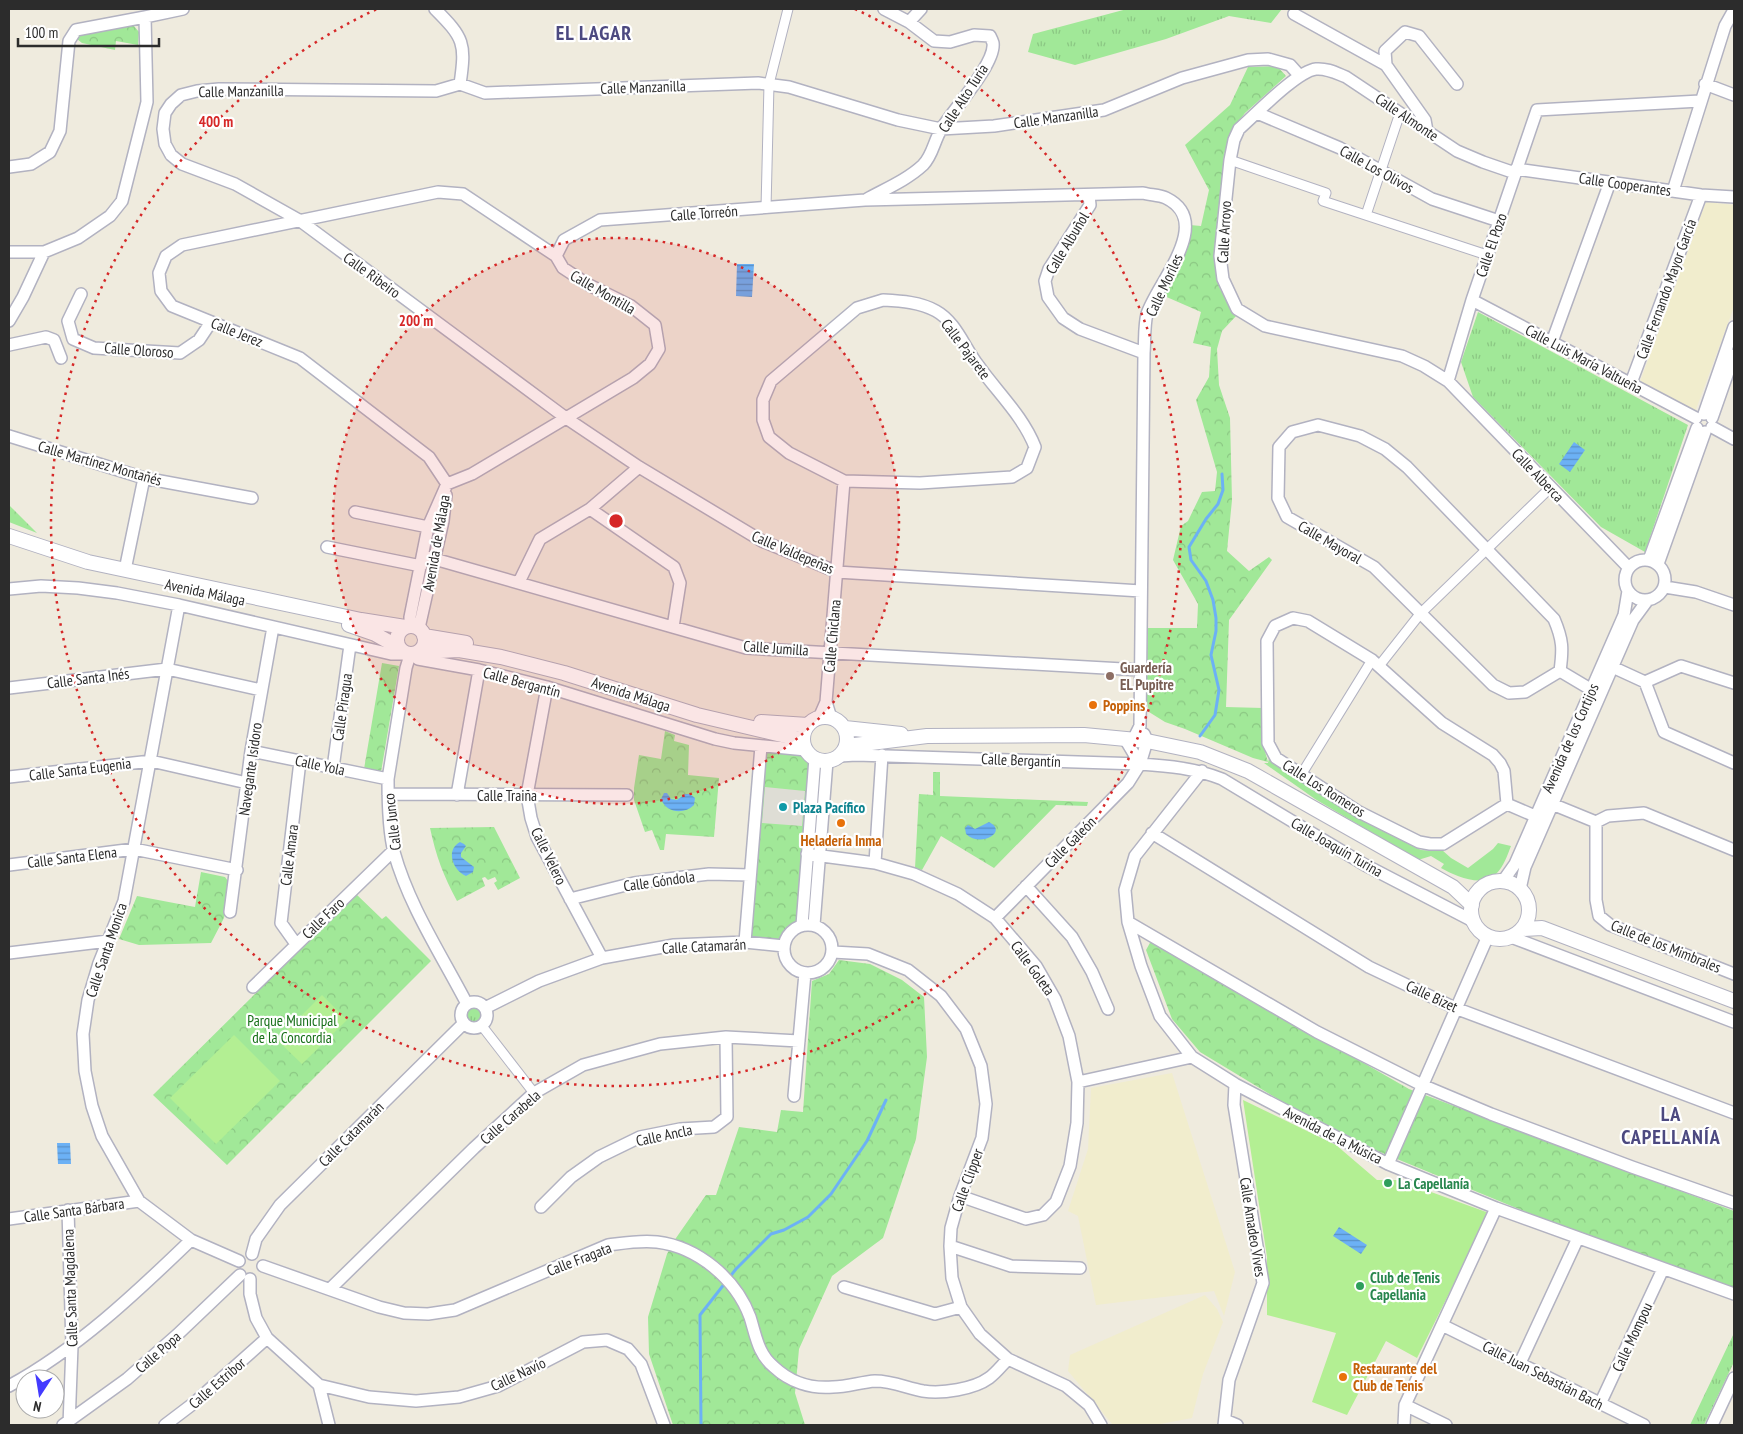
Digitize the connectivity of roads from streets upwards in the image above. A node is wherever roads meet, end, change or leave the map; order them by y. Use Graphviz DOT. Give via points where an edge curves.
graph roads {
  1 [pos="183,9"];
  2 [pos="435,9"];
  3 [pos="788,9"];
  4 [pos="884,9"];
  5 [pos="921,9"];
  6 [pos="1734,10"];
  7 [pos="1294,14"];
  8 [pos="145,18"];
  9 [pos="909,22"];
  10 [pos="1386,65"];
  11 [pos="1299,76"];
  12 [pos="460,84"];
  13 [pos="770,84"];
  14 [pos="1457,84"];
  15 [pos="1705,84"];
  16 [pos="1734,94"];
  17 [pos="1700,102"];
  18 [pos="1400,112"];
  19 [pos="1257,114"];
  20 [pos="941,129"];
  21 [pos="1427,131"];
  22 [pos="1230,160"];
  23 [pos="9,167"];
  24 [pos="1381,170"];
  25 [pos="1516,171"];
  26 [pos="1610,182"];
  27 [pos="1673,191"];
  28 [pos="1089,194"];
  29 [pos="1701,194"];
  30 [pos="1734,197"];
  31 [pos="866,200"];
  32 [pos="766,208"];
  33 [pos="1366,216"];
  34 [pos="298,220"];
  35 [pos="1499,221"];
  36 [pos="9,252"];
  37 [pos="44,252"];
  38 [pos="1487,255"];
  39 [pos="556,256"];
  40 [pos="81,294"];
  41 [pos="1472,300"];
  42 [pos="9,321"];
  43 [pos="211,322"];
  44 [pos="1734,327"];
  45 [pos="1552,342"];
  46 [pos="9,345"];
  47 [pos="1144,353"];
  48 [pos="1734,355"];
  49 [pos="61,358"];
  50 [pos="1448,381"];
  51 [pos="1631,383"];
  52 [pos="566,418"];
  53 [pos="1704,423"];
  54 [pos="9,436"];
  55 [pos="1734,439"];
  56 [pos="639,466"];
  57 [pos="144,478"];
  58 [pos="844,481"];
  59 [pos="447,484"];
  60 [pos="1550,488"];
  61 [pos="252,498"];
  62 [pos="590,509"];
  63 [pos="354,512"];
  64 [pos="428,528"];
  65 [pos="9,536"];
  66 [pos="9,543"];
  67 [pos="327,547"];
  68 [pos="1487,550"];
  69 [pos="435,558"];
  70 [pos="422,561"];
  71 [pos="1654,562"];
  72 [pos="1629,568"];
  73 [pos="125,570"];
  74 [pos="837,572"];
  75 [pos="519,582"];
  76 [pos="1665,587"];
  77 [pos="9,589"];
  78 [pos="1141,591"];
  79 [pos="1628,591"];
  80 [pos="1647,601"];
  81 [pos="179,605"];
  82 [pos="1734,605"];
  83 [pos="1420,614"];
  84 [pos="273,627"];
  85 [pos="673,627"];
  86 [pos="414,629"];
  87 [pos="350,645"];
  88 [pos="464,647"];
  89 [pos="409,652"];
  90 [pos="830,652"];
  91 [pos="1376,663"];
  92 [pos="1608,665"];
  93 [pos="166,669"];
  94 [pos="478,670"];
  95 [pos="1141,670"];
  96 [pos="1560,672"];
  97 [pos="1645,682"];
  98 [pos="1734,683"];
  99 [pos="547,687"];
  100 [pos="9,688"];
  101 [pos="261,690"];
  102 [pos="1596,692"];
  103 [pos="819,720"];
  104 [pos="844,728"];
  105 [pos="927,736"];
  106 [pos="1135,740"];
  107 [pos="761,746"];
  108 [pos="251,750"];
  109 [pos="823,752"];
  110 [pos="882,755"];
  111 [pos="151,761"];
  112 [pos="300,761"];
  113 [pos="1140,764"];
  114 [pos="1734,764"];
  115 [pos="333,768"];
  116 [pos="1202,771"];
  117 [pos="1301,775"];
  118 [pos="9,777"];
  119 [pos="388,779"];
  120 [pos="247,783"];
  121 [pos="388,794"];
  122 [pos="456,794"];
  123 [pos="527,795"];
  124 [pos="627,795"];
  125 [pos="1507,804"];
  126 [pos="1552,804"];
  127 [pos="1540,818"];
  128 [pos="1596,822"];
  129 [pos="1152,833"];
  130 [pos="134,849"];
  131 [pos="394,850"];
  132 [pos="1734,850"];
  133 [pos="807,854"];
  134 [pos="820,856"];
  135 [pos="875,863"];
  136 [pos="9,865"];
  137 [pos="236,870"];
  138 [pos="750,875"];
  139 [pos="1503,882"];
  140 [pos="1026,886"];
  141 [pos="1453,887"];
  142 [pos="1481,888"];
  143 [pos="1520,889"];
  144 [pos="570,899"];
  145 [pos="1472,905"];
  146 [pos="1529,908"];
  147 [pos="230,912"];
  148 [pos="995,918"];
  149 [pos="1473,921"];
  150 [pos="1128,922"];
  151 [pos="802,925"];
  152 [pos="814,925"];
  153 [pos="1542,928"];
  154 [pos="1516,933"];
  155 [pos="1488,936"];
  156 [pos="108,942"];
  157 [pos="744,942"];
  158 [pos="296,944"];
  159 [pos="784,946"];
  160 [pos="833,952"];
  161 [pos="9,953"];
  162 [pos="602,958"];
  163 [pos="805,973"];
  164 [pos="1734,974"];
  165 [pos="253,987"];
  166 [pos="1734,1001"];
  167 [pos="467,1004"];
  168 [pos="486,1008"];
  169 [pos="1456,1008"];
  170 [pos="1108,1009"];
  171 [pos="1734,1022"];
  172 [pos="464,1023"];
  173 [pos="482,1026"];
  174 [pos="726,1037"];
  175 [pos="799,1041"];
  176 [pos="1192,1057"];
  177 [pos="1078,1082"];
  178 [pos="1235,1084"];
  179 [pos="1422,1085"];
  180 [pos="534,1093"];
  181 [pos="794,1096"];
  182 [pos="1734,1113"];
  183 [pos="1388,1164"];
  184 [pos="960,1196"];
  185 [pos="139,1201"];
  186 [pos="1734,1203"];
  187 [pos="541,1208"];
  188 [pos="1496,1208"];
  189 [pos="68,1210"];
  190 [pos="9,1219"];
  191 [pos="1578,1238"];
  192 [pos="191,1240"];
  193 [pos="950,1246"];
  194 [pos="252,1254"];
  195 [pos="238,1261"];
  196 [pos="263,1266"];
  197 [pos="1080,1268"];
  198 [pos="1663,1269"];
  199 [pos="245,1277"];
  200 [pos="844,1287"];
  201 [pos="330,1290"];
  202 [pos="1734,1294"];
  203 [pos="961,1307"];
  204 [pos="1442,1325"];
  205 [pos="267,1338"];
  206 [pos="72,1346"];
  207 [pos="1008,1359"];
  208 [pos="1520,1363"];
  209 [pos="1734,1378"];
  210 [pos="319,1385"];
  211 [pos="9,1386"];
  212 [pos="1600,1404"];
  213 [pos="1405,1405"];
  214 [pos="1225,1423"];
  215 [pos="67,1424"];
  216 [pos="165,1425"];
  217 [pos="329,1425"];
  218 [pos="664,1425"];
  219 [pos="1101,1425"];
  220 [pos="1237,1425"];
  221 [pos="1404,1425"];
  222 [pos="1446,1425"];
  223 [pos="1644,1425"];
  224 [pos="1712,1425"];
  1 -- 8 [label="street"];
  2 -- 12 [label="street" via="454,28 461,41"];
  3 -- 13 [label="street"];
  4 -- 9 [label="street"];
  5 -- 9 [label="street"];
  6 -- 15 [label="street" via="1725,26"];
  7 -- 10 [label="street"];
  8 -- 23 [label="street" via="76,30 69,41 60,131 50,152 31,164"];
  8 -- 37 [label="street" via="147,102 122,201 110,216 78,238"];
  9 -- 20 [label="street, Calle Alto Turia" via="934,41 950,42 974,35 990,36 993,44 988,60 971,89"];
  10 -- 14 [label="street" via="1385,51 1405,32 1419,36"];
  10 -- 21 [label="street" via="1425,120"];
  11 -- 18 [label="street, Calle Almonte" via="1314,69 1328,70 1346,77"];
  11 -- 19 [label="street, Calle Arroyo"];
  11 -- 20 [label="street, Calle Manzanilla" via="1290,65 1268,59 1248,60 1182,78 1104,110 994,126"];
  12 -- 13 [label="street, Calle Manzanilla" via="486,93"];
  12 -- 34 [label="street, Calle Manzanilla" via="436,92 219,89 181,95 171,104 165,113 163,129 171,155 182,164 235,184"];
  13 -- 20 [label="street, Calle Manzanilla"];
  13 -- 32 [label="street"];
  15 -- 16 [label="street"];
  15 -- 17 [label="street"];
  17 -- 25 [label="street, Calle El Pozo" via="1537,110"];
  17 -- 27 [label="street"];
  18 -- 21 [label="street, Calle Almonte"];
  18 -- 24 [label="street"];
  19 -- 22 [label="street, Calle Arroyo" via="1239,129"];
  19 -- 24 [label="street, Calle Los Olivos" via="1340,148"];
  20 -- 31 [label="street, Calle Alto Turia" via="924,164"];
  21 -- 25 [label="street, Calle Almonte" via="1457,151"];
  22 -- 33 [label="street" via="1326,192 1323,201"];
  22 -- 50 [label="street, Calle Arroyo" via="1220,256 1223,279 1237,308 1265,326 1402,356"];
  24 -- 33 [label="street"];
  24 -- 35 [label="street, Calle Los Olivos" via="1432,199"];
  25 -- 26 [label="street, Calle Cooperantes"];
  25 -- 35 [label="street, Calle El Pozo"];
  26 -- 27 [label="street, Calle Cooperantes"];
  26 -- 45 [label="street"];
  27 -- 29 [label="street, Calle Cooperantes"];
  28 -- 31 [label="street, Calle Moriles"];
  28 -- 47 [label="street, Calle Albuñol" via="1090,205 1049,268 1045,281 1048,297 1064,318 1080,329"];
  28 -- 47 [label="street, Calle Moriles" via="1143,193 1166,198 1181,210 1186,229 1183,244 1147,314"];
  29 -- 30 [label="street, Calle Cooperantes"];
  29 -- 51 [label="street, Calle Fernando Mayor García"];
  31 -- 32 [label="street, Calle Torreón"];
  32 -- 39 [label="street, Calle Torreón" via="600,220 564,240"];
  33 -- 38 [label="street"];
  34 -- 39 [label="street, Calle Montilla" via="438,192 463,194"];
  34 -- 43 [label="street, Calle Jerez" via="182,245 166,256 159,273 161,292 172,306"];
  34 -- 52 [label="street, Calle Ribeiro"];
  35 -- 38 [label="street, Calle El Pozo"];
  36 -- 37 [label="street"];
  37 -- 42 [label="street" via="24,297"];
  38 -- 41 [label="street, Calle El Pozo"];
  39 -- 52 [label="street, Calle Montilla" via="563,268 631,306 655,325 659,349 650,364 633,378"];
  40 -- 43 [label="street, Calle Oloroso" via="68,321 73,339 94,348 180,353 199,340"];
  41 -- 45 [label="street, Calle Luis María Valtueña"];
  41 -- 50 [label="street, Calle El Pozo"];
  43 -- 59 [label="street, Calle Jerez" via="300,358 429,457"];
  44 -- 53 [label="street"];
  45 -- 51 [label="street, Calle Luis María Valtueña"];
  46 -- 49 [label="street" via="46,337 54,340"];
  47 -- 78 [label="street, Calle Moriles"];
  48 -- 53 [label="street"];
  50 -- 60 [label="street, Calle Alberca"];
  51 -- 53 [label="street, Calle Luis María Valtueña"];
  52 -- 56 [label="street, Calle Valdepeñas"];
  52 -- 59 [label="street, Calle Montilla" via="472,474"];
  53 -- 55 [label="street, Calle Luis María Valtueña"];
  53 -- 71 [label="street"];
  54 -- 57 [label="street, Calle Martínez Montañés"];
  56 -- 62 [label="street"];
  56 -- 74 [label="street, Calle Valdepeñas" via="762,542"];
  57 -- 61 [label="street, Calle Martínez Montañés"];
  57 -- 73 [label="street"];
  58 -- 58 [label="street, Calle Pajarete" via="920,483 1012,477 1027,468 1035,447 1028,431 976,364 950,322 936,311 908,302 883,300 857,308 838,322 771,381 763,400 763,420 769,436 789,453"];
  58 -- 74 [label="street, Calle Chiclana"];
  59 -- 64 [label="street, Avenida de Málaga"];
  59 -- 69 [label="street, Avenida de Málaga"];
  60 -- 68 [label="street"];
  60 -- 72 [label="street, Calle Alberca"];
  62 -- 75 [label="street" via="540,539"];
  62 -- 85 [label="street" via="674,567 680,583"];
  63 -- 64 [label="street"];
  64 -- 70 [label="street, Avenida de Málaga"];
  65 -- 73 [label="street, Avenida Málaga" via="88,562"];
  66 -- 89 [label="street, Avenida Málaga" via="99,570 351,625"];
  67 -- 70 [label="street, Calle Jumilla"];
  68 -- 83 [label="street"];
  68 -- 83 [label="street, Calle Mayoral" via="1385,449 1360,436 1318,426 1292,432 1279,448 1278,498 1287,517 1374,567"];
  68 -- 96 [label="street, Calle Mayoral" via="1554,619 1561,634"];
  69 -- 70 [label="street, Calle Jumilla"];
  69 -- 75 [label="street, Calle Jumilla"];
  69 -- 86 [label="street, Avenida de Málaga"];
  70 -- 86 [label="street, Avenida de Málaga" via="410,617"];
  71 -- 72 [label="street" via="1638,561"];
  71 -- 76 [label="street" via="1665,574"];
  72 -- 79 [label="street" via="1625,579"];
  73 -- 86 [label="street, Avenida Málaga"];
  74 -- 78 [label="street, Calle Valdepeñas"];
  74 -- 90 [label="street, Calle Chiclana"];
  75 -- 85 [label="street, Calle Jumilla"];
  76 -- 80 [label="street" via="1658,597"];
  76 -- 82 [label="street" via="1696,592"];
  77 -- 81 [label="street, Calle Bergantín" via="41,586 78,588"];
  78 -- 95 [label="street, Calle Moriles"];
  79 -- 80 [label="street" via="1636,599"];
  79 -- 92 [label="street, Avenida de los Cortijos"];
  80 -- 92 [label="street, Avenida de los Cortijos"];
  81 -- 84 [label="street, Calle Bergantín"];
  81 -- 93 [label="street, Calle Santa Monica"];
  83 -- 91 [label="street"];
  83 -- 96 [label="street, Calle Mayoral" via="1492,686 1509,693 1525,692"];
  84 -- 87 [label="street, Calle Bergantín"];
  84 -- 101 [label="street, Navegante Isidoro"];
  85 -- 90 [label="street, Calle Jumilla" via="746,648"];
  86 -- 88 [label="street, Avenida Málaga"];
  86 -- 89 [label="street" via="424,645"];
  86 -- 89 [label="street" via="398,634 396,638"];
  87 -- 89 [label="street, Calle Bergantín" via="390,654"];
  87 -- 115 [label="street, Calle Piragua"];
  88 -- 89 [label="street"];
  88 -- 103 [label="street, Avenida Málaga" via="586,674 722,716 772,724"];
  88 -- 109 [label="street, Avenida Málaga" via="564,673"];
  89 -- 94 [label="street, Calle Bergantín" via="418,658"];
  89 -- 119 [label="street, Calle Junco"];
  90 -- 95 [label="street, Calle Jumilla"];
  90 -- 103 [label="street, Calle Chiclana" via="826,702"];
  91 -- 117 [label="street"];
  91 -- 117 [label="street, Calle Los Romeros" via="1308,621 1293,618 1275,626 1268,641 1268,742 1276,758"];
  91 -- 125 [label="street, Calle Los Romeros" via="1442,723 1496,759 1504,771"];
  92 -- 97 [label="street"];
  92 -- 102 [label="street, Avenida de los Cortijos"];
  93 -- 100 [label="street, Calle Santa Inés"];
  93 -- 101 [label="street, Calle Santa Inés"];
  93 -- 111 [label="street, Calle Santa Monica"];
  94 -- 99 [label="street, Calle Bergantín"];
  94 -- 122 [label="street"];
  95 -- 106 [label="street, Calle Moriles" via="1140,726"];
  96 -- 102 [label="street"];
  97 -- 98 [label="street" via="1681,666"];
  97 -- 114 [label="street" via="1664,732"];
  99 -- 107 [label="street, Calle Bergantín" via="715,739"];
  99 -- 123 [label="street, Calle Velero"];
  101 -- 108 [label="street, Navegante Isidoro"];
  102 -- 126 [label="street, Avenida de los Cortijos"];
  102 -- 127 [label="street, Avenida de los Cortijos"];
  103 -- 104 [label="street" via="841,723"];
  103 -- 109 [label="street" via="805,730"];
  104 -- 105 [label="street"];
  104 -- 109 [label="street" via="848,740"];
  105 -- 106 [label="street" via="1084,736"];
  105 -- 109 [label="street"];
  106 -- 113 [label="street"];
  106 -- 113 [label="street, Calle Galeón"];
  106 -- 141 [label="street" via="1207,753 1248,771"];
  107 -- 109 [label="street, Calle Bergantín"];
  107 -- 138 [label="street"];
  108 -- 112 [label="street, Calle Yola"];
  108 -- 120 [label="street, Navegante Isidoro"];
  109 -- 110 [label="street, Calle Bergantín"];
  109 -- 133 [label="street"];
  109 -- 134 [label="street"];
  110 -- 113 [label="street, Calle Bergantín"];
  110 -- 135 [label="street"];
  111 -- 118 [label="street, Calle Santa Eugenia"];
  111 -- 120 [label="street, Calle Santa Eugenia"];
  111 -- 130 [label="street, Calle Santa Monica"];
  112 -- 115 [label="street, Calle Yola"];
  112 -- 158 [label="street, Calle Amara" via="281,923"];
  113 -- 116 [label="street, Calle Bergantín"];
  113 -- 140 [label="street, Calle Galeón" via="1128,783"];
  115 -- 119 [label="street, Calle Yola"];
  116 -- 129 [label="street, Avenida de la Música"];
  116 -- 149 [label="street, Calle Joaquín Turina" via="1222,779 1365,865"];
  117 -- 125 [label="street, Calle Los Romeros" via="1359,812 1419,842 1430,844 1443,844"];
  119 -- 121 [label="street, Calle Junco"];
  120 -- 137 [label="street, Navegante Isidoro"];
  121 -- 122 [label="street, Calle Traiña"];
  121 -- 131 [label="street, Calle Junco"];
  122 -- 123 [label="street, Calle Traiña"];
  123 -- 124 [label="street, Calle Traiña"];
  123 -- 144 [label="street, Calle Velero" via="537,837"];
  125 -- 127 [label="street"];
  126 -- 127 [label="street, Avenida de los Cortijos"];
  126 -- 128 [label="street"];
  127 -- 139 [label="street, Avenida de los Cortijos"];
  127 -- 143 [label="street, Avenida de los Cortijos"];
  128 -- 132 [label="street" via="1608,816 1644,813"];
  128 -- 164 [label="street, Calle de los Mimbrales" via="1599,916 1610,925"];
  129 -- 150 [label="street, Avenida de la Música" via="1135,856 1125,890"];
  129 -- 169 [label="street, Calle Bizet" via="1369,967"];
  130 -- 136 [label="street, Calle Santa Elena"];
  130 -- 137 [label="street, Calle Santa Elena"];
  130 -- 156 [label="street, Calle Santa Monica" via="124,900"];
  131 -- 158 [label="street, Calle Faro"];
  131 -- 167 [label="street, Calle Junco" via="414,907"];
  133 -- 134 [label="street, Calle Goleta"];
  133 -- 151 [label="street"];
  134 -- 135 [label="street, Calle Goleta"];
  134 -- 152 [label="street"];
  135 -- 148 [label="street, Calle Goleta" via="914,874 949,890"];
  137 -- 147 [label="street, Navegante Isidoro"];
  138 -- 144 [label="street, Calle Góndola" via="709,874 634,883"];
  138 -- 157 [label="street"];
  139 -- 142 [label="street"];
  139 -- 143 [label="street"];
  140 -- 148 [label="street, Calle Galeón"];
  140 -- 170 [label="street" via="1072,937"];
  141 -- 142 [label="street"];
  141 -- 145 [label="street"];
  142 -- 145 [label="street"];
  143 -- 146 [label="street"];
  144 -- 162 [label="street, Calle Velero"];
  145 -- 149 [label="street"];
  146 -- 153 [label="street"];
  146 -- 154 [label="street" via="1528,919"];
  148 -- 177 [label="street, Calle Goleta" via="1036,966 1055,999 1069,1036"];
  149 -- 155 [label="street"];
  150 -- 176 [label="street, Avenida de la Música" via="1160,1016"];
  150 -- 179 [label="street" via="1317,1032"];
  151 -- 152 [label="street"];
  151 -- 159 [label="street" via="787,936"];
  152 -- 160 [label="street" via="829,936"];
  153 -- 154 [label="street"];
  153 -- 166 [label="street"];
  154 -- 155 [label="street" via="1504,939"];
  154 -- 171 [label="street"];
  155 -- 169 [label="street"];
  156 -- 161 [label="street"];
  156 -- 185 [label="street, Calle Santa Monica" via="88,1000 83,1034 86,1071 92,1106 102,1136"];
  157 -- 159 [label="street, Calle Catamarán"];
  157 -- 162 [label="street, Calle Catamarán" via="674,945"];
  158 -- 165 [label="street, Calle Faro"];
  159 -- 163 [label="street" via="787,961 795,970"];
  160 -- 163 [label="street" via="824,968"];
  160 -- 184 [label="street, Calle Clipper" via="868,954 908,970 941,996 966,1029 981,1066 986,1104 982,1138"];
  162 -- 168 [label="street, Calle Catamarán" via="539,981"];
  163 -- 175 [label="street"];
  167 -- 168 [label="street" via="479,1003"];
  167 -- 172 [label="street" via="461,1015"];
  168 -- 173 [label="street" via="488,1016"];
  169 -- 179 [label="street"];
  169 -- 182 [label="street, Calle Bizet"];
  172 -- 173 [label="street" via="470,1027"];
  172 -- 194 [label="street, Calle Catamarán" via="280,1205 256,1239"];
  173 -- 180 [label="street"];
  174 -- 175 [label="street, Calle Carabela"];
  174 -- 180 [label="street, Calle Carabela" via="660,1044 583,1066"];
  174 -- 187 [label="street, Calle Ancla" via="727,1117 714,1127 680,1129 640,1137 571,1177"];
  175 -- 181 [label="street"];
  176 -- 177 [label="street"];
  176 -- 178 [label="street, Avenida de la Música"];
  177 -- 184 [label="street, Calle Goleta" via="1078,1123 1070,1166 1056,1202 1043,1216 1026,1219"];
  178 -- 183 [label="street, Avenida de la Música"];
  178 -- 214 [label="street, Calle Amadeo Vives" via="1234,1105 1263,1283 1229,1380"];
  179 -- 183 [label="street"];
  179 -- 186 [label="street" via="1518,1124"];
  180 -- 201 [label="street, Calle Carabela"];
  183 -- 188 [label="street, Avenida de la Música"];
  184 -- 193 [label="street, Calle Clipper" via="951,1228"];
  185 -- 189 [label="street, Calle Santa Bárbara"];
  185 -- 192 [label="street, Calle Santa Monica"];
  188 -- 191 [label="street, Avenida de la Música"];
  188 -- 204 [label="street"];
  189 -- 190 [label="street, Calle Santa Bárbara"];
  189 -- 206 [label="street, Calle Santa Magdalena"];
  191 -- 198 [label="street, Avenida de la Música"];
  191 -- 208 [label="street"];
  192 -- 195 [label="street, Calle Santa Monica"];
  192 -- 206 [label="street"];
  193 -- 197 [label="street" via="1011,1266"];
  193 -- 203 [label="street, Calle Clipper" via="952,1278"];
  194 -- 195 [label="street" via="246,1254"];
  194 -- 196 [label="street" via="261,1260"];
  195 -- 199 [label="street" via="237,1267"];
  196 -- 199 [label="street" via="256,1278"];
  196 -- 201 [label="street, Calle Fragata"];
  198 -- 202 [label="street, Avenida de la Música"];
  198 -- 212 [label="street, Calle Mompou"];
  199 -- 205 [label="street" via="256,1318"];
  199 -- 215 [label="street, Calle Popa" via="127,1379"];
  200 -- 203 [label="street" via="935,1314"];
  201 -- 207 [label="street, Calle Fragata" via="404,1313 437,1313 455,1310 608,1245 657,1242 682,1247 702,1258 728,1280 750,1317 758,1348 772,1366 790,1380 815,1387 875,1381 923,1391 947,1392 988,1379"];
  203 -- 207 [label="street, Calle Clipper" via="980,1334"];
  204 -- 208 [label="street, Calle Juan Sebastián Bach"];
  204 -- 213 [label="street"];
  205 -- 210 [label="street"];
  205 -- 216 [label="street, Calle Estribor"];
  206 -- 211 [label="street"];
  206 -- 215 [label="street, Calle Santa Magdalena"];
  207 -- 219 [label="street, Calle Clipper" via="1066,1386 1089,1405"];
  208 -- 212 [label="street, Calle Juan Sebastián Bach"];
  209 -- 224 [label="street"];
  210 -- 217 [label="street"];
  210 -- 218 [label="street, Calle Navío" via="369,1397 416,1401 459,1397 498,1386 583,1342 607,1340 628,1348 641,1364"];
  212 -- 223 [label="street, Calle Juan Sebastián Bach"];
  213 -- 221 [label="street"];
  213 -- 222 [label="street"];
  214 -- 220 [label="street"];
}
